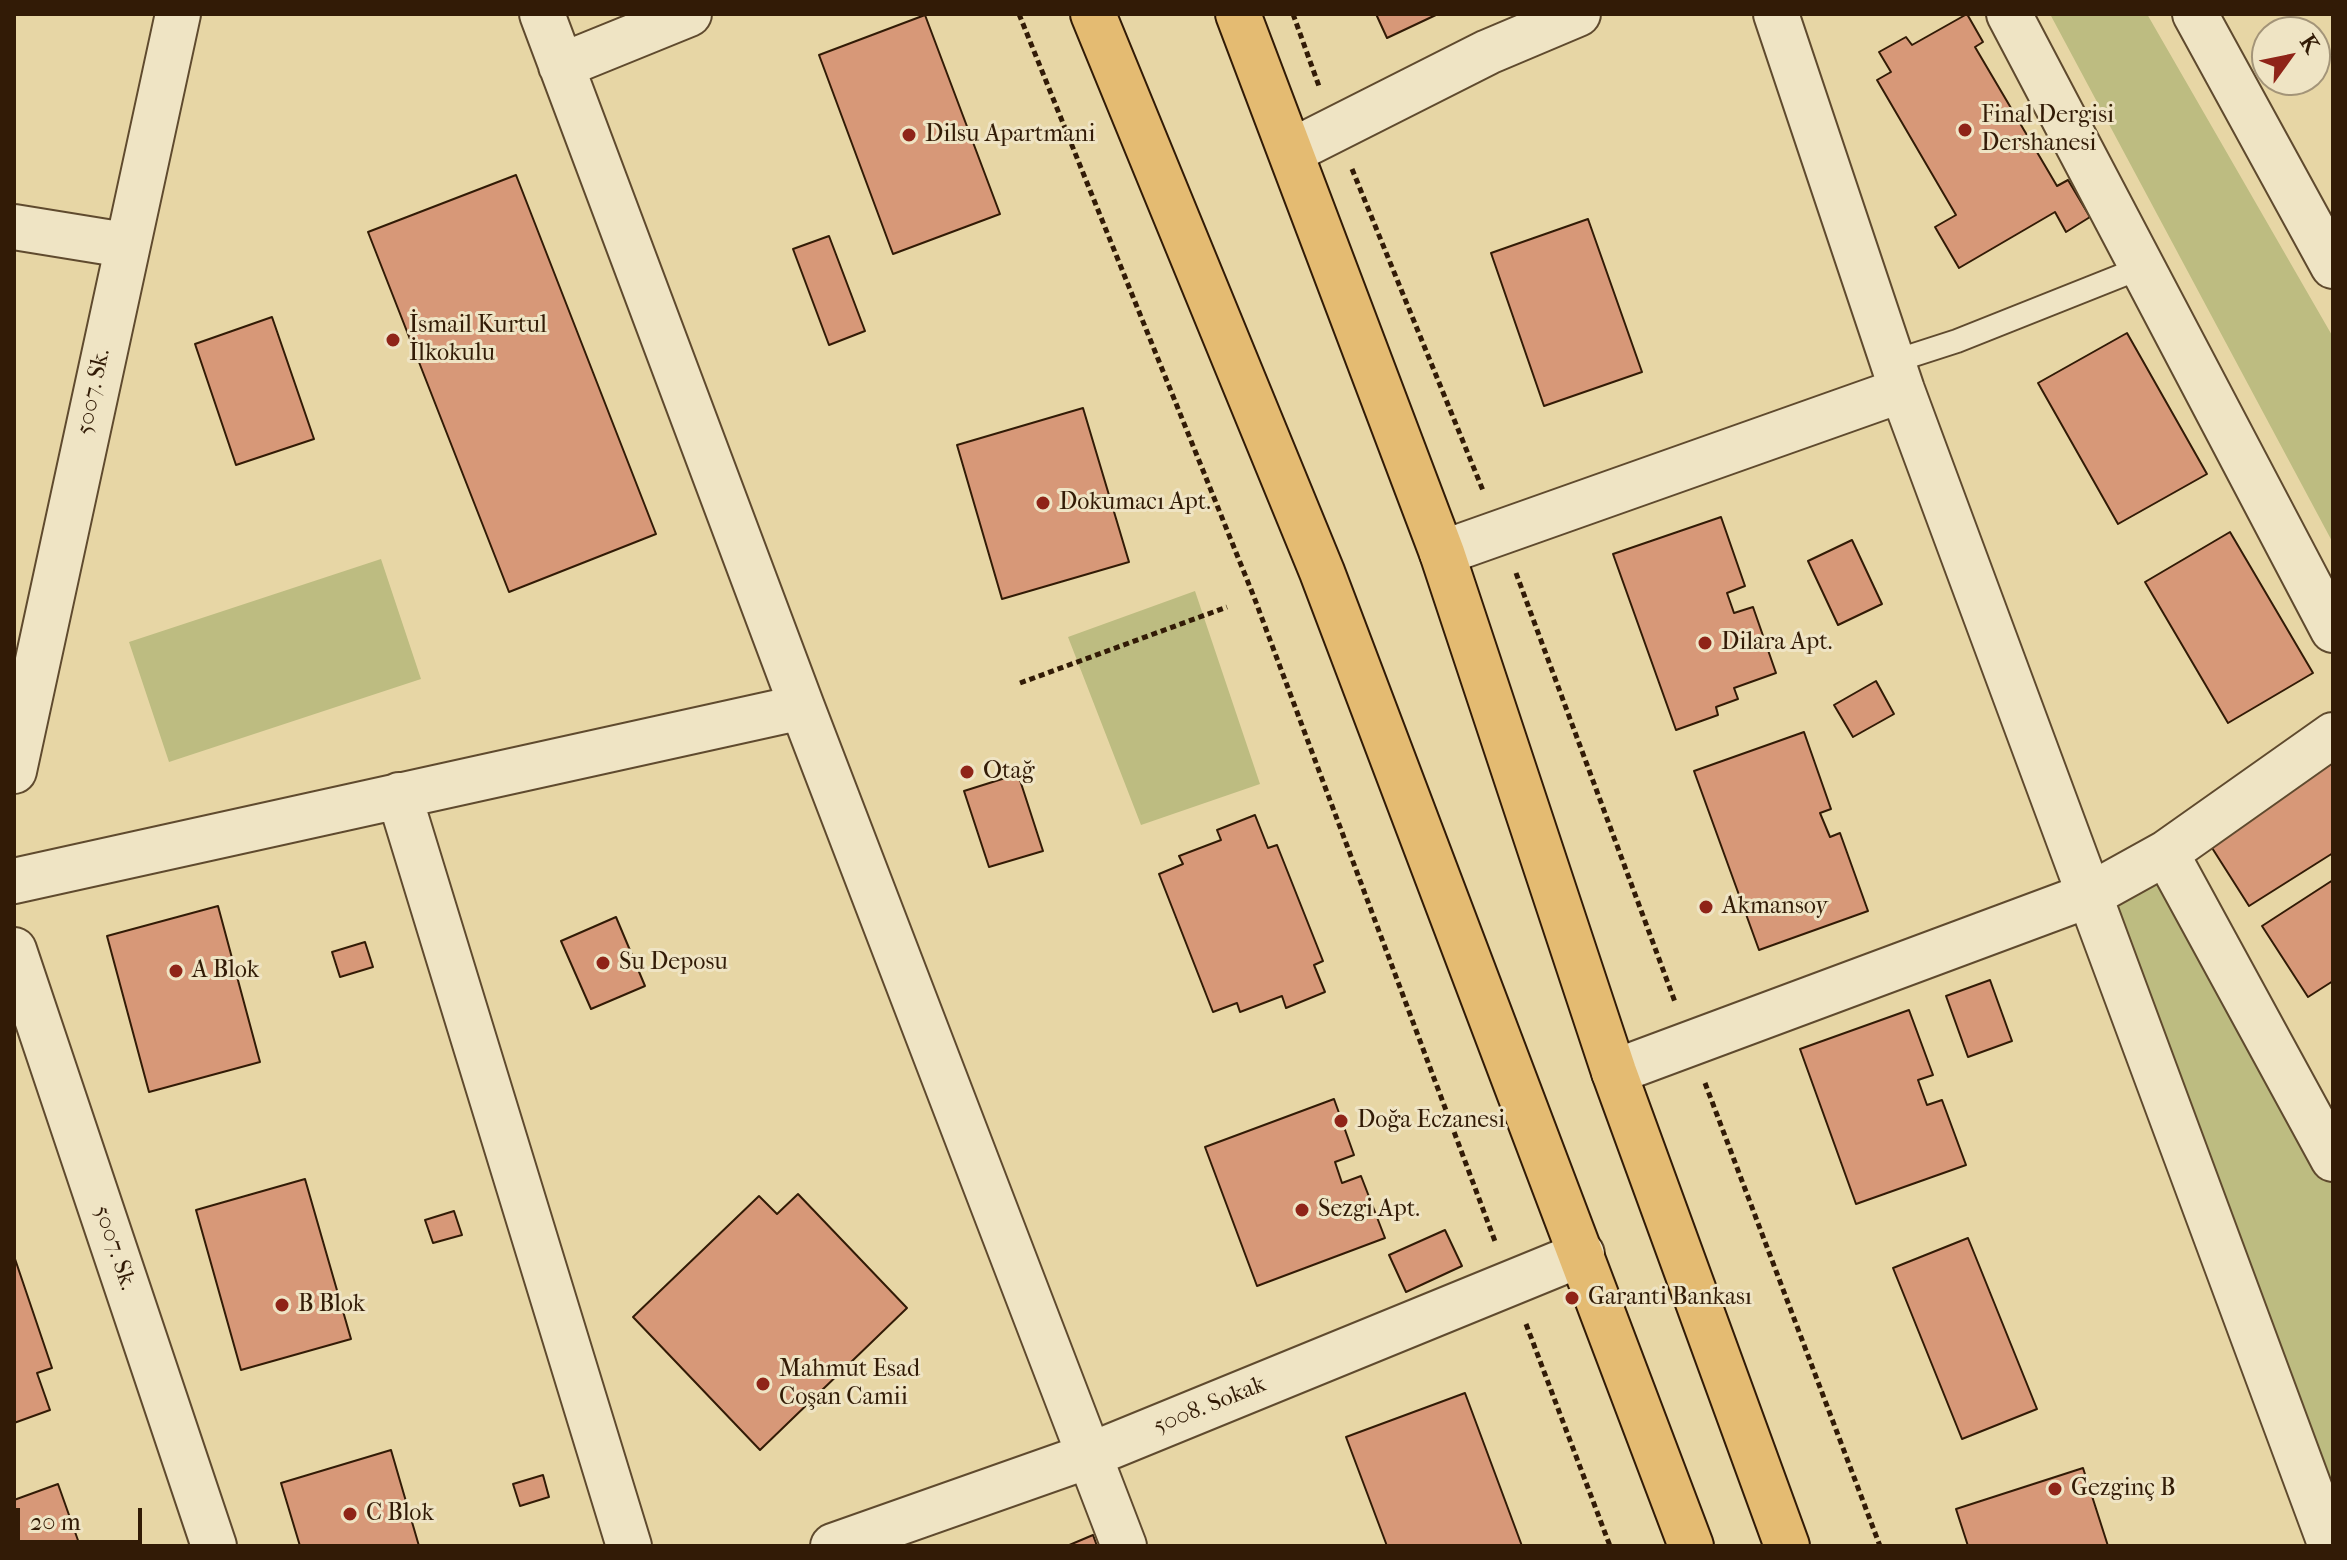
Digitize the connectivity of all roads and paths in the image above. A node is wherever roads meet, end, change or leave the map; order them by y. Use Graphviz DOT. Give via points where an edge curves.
graph roads {
  1 [pos="178,14"];
  2 [pos="542,14"];
  3 [pos="689,14"];
  4 [pos="1019,14"];
  5 [pos="1093,14"];
  6 [pos="1238,14"];
  7 [pos="1293,14"];
  8 [pos="1578,14"];
  9 [pos="1776,14"];
  10 [pos="2009,14"];
  11 [pos="2195,14"];
  12 [pos="561,66"];
  13 [pos="1335,129"];
  14 [pos="1292,151"];
  15 [pos="14,227"];
  16 [pos="125,245"];
  17 [pos="2333,266"];
  18 [pos="2143,267"];
  19 [pos="1897,376"];
  20 [pos="1501,532"];
  21 [pos="1442,553"];
  22 [pos="1227,607"];
  23 [pos="2333,630"];
  24 [pos="1020,683"];
  25 [pos="802,707"];
  26 [pos="2333,735"];
  27 [pos="14,771"];
  28 [pos="399,795"];
  29 [pos="2166,853"];
  30 [pos="14,881"];
  31 [pos="2092,894"];
  32 [pos="14,950"];
  33 [pos="1690,1043"];
  34 [pos="1614,1072"];
  35 [pos="2333,1159"];
  36 [pos="1582,1254"];
  37 [pos="1510,1283"];
  38 [pos="1088,1456"];
  39 [pos="214,1546"];
  40 [pos="629,1546"];
  41 [pos="833,1546"];
  42 [pos="1124,1546"];
  43 [pos="1610,1546"];
  44 [pos="1691,1546"];
  45 [pos="1787,1546"];
  46 [pos="1880,1546"];
  47 [pos="2331,1546"];
  1 -- 16 [label="street, 5007. Sk."];
  2 -- 12 [label="street"];
  3 -- 12 [label="street"];
  4 -- 37 [label="path" via="1254,597"];
  5 -- 36 [label="main road" via="1322,572"];
  6 -- 14 [label="main road"];
  7 -- 13 [label="path"];
  8 -- 13 [label="street" via="1488,52"];
  9 -- 19 [label="street"];
  10 -- 18 [label="street"];
  11 -- 17 [label="street"];
  12 -- 25 [label="street"];
  13 -- 14 [label="street"];
  13 -- 20 [label="path"];
  14 -- 21 [label="main road"];
  15 -- 16 [label="street"];
  16 -- 27 [label="street, 5007. Sk."];
  18 -- 19 [label="lane" via="1957,341"];
  18 -- 23 [label="street"];
  19 -- 20 [label="street"];
  19 -- 31 [label="street"];
  20 -- 21 [label="street"];
  20 -- 33 [label="path"];
  21 -- 34 [label="main road"];
  22 -- 24 [label="path"];
  25 -- 28 [label="street"];
  25 -- 38 [label="street"];
  26 -- 29 [label="street"];
  28 -- 30 [label="street"];
  28 -- 40 [label="street"];
  29 -- 31 [label="street"];
  29 -- 35 [label="street"];
  31 -- 33 [label="street"];
  31 -- 47 [label="street"];
  32 -- 39 [label="street, 5007. Sk."];
  33 -- 34 [label="street"];
  33 -- 46 [label="path"];
  34 -- 45 [label="main road"];
  36 -- 37 [label="street, 5008. Sokak"];
  36 -- 44 [label="main road"];
  37 -- 38 [label="street, 5008. Sokak"];
  37 -- 43 [label="path"];
  38 -- 41 [label="street, 5008. Sokak"];
  38 -- 42 [label="street"];
}
